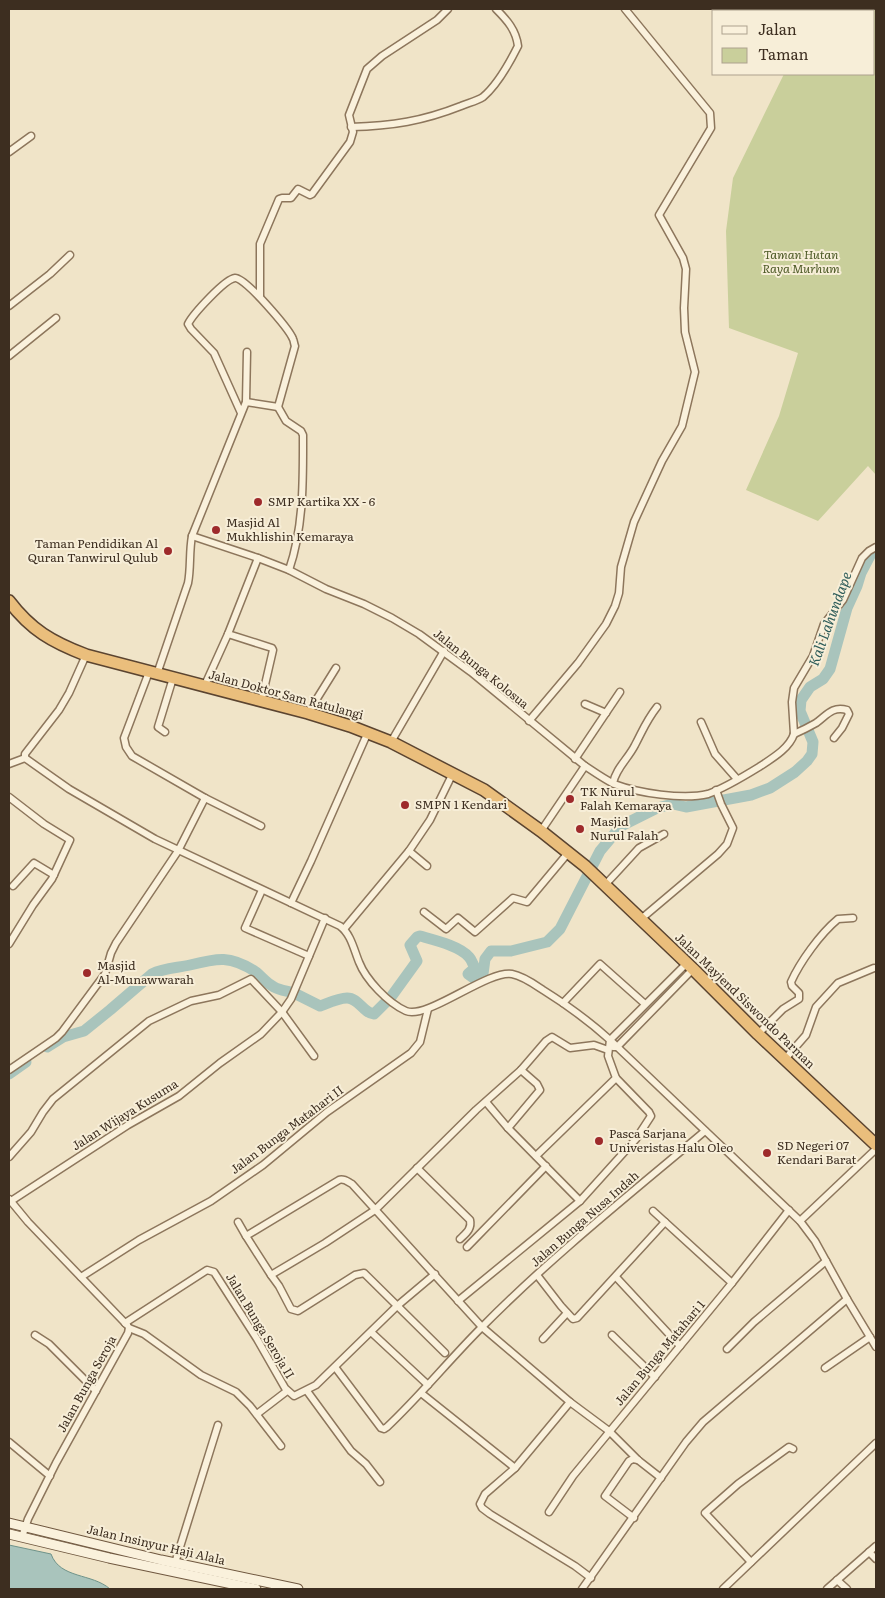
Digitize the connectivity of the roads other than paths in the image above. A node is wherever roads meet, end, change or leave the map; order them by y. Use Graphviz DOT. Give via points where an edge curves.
graph roads {
  1 [pos="448,9"];
  2 [pos="496,9"];
  3 [pos="625,9"];
  4 [pos="351,127"];
  5 [pos="31,136"];
  6 [pos="9,152"];
  7 [pos="70,255"];
  8 [pos="260,296"];
  9 [pos="9,306"];
  10 [pos="56,318"];
  11 [pos="246,352"];
  12 [pos="9,356"];
  13 [pos="246,402"];
  14 [pos="278,406"];
  15 [pos="241,413"];
  16 [pos="192,536"];
  17 [pos="876,547"];
  18 [pos="258,558"];
  19 [pos="290,570"];
  20 [pos="9,601"];
  21 [pos="228,634"];
  22 [pos="444,651"];
  23 [pos="86,655"];
  24 [pos="336,668"];
  25 [pos="153,673"];
  26 [pos="173,678"];
  27 [pos="204,687"];
  28 [pos="620,692"];
  29 [pos="261,702"];
  30 [pos="585,704"];
  31 [pos="657,707"];
  32 [pos="308,713"];
  33 [pos="606,714"];
  34 [pos="529,721"];
  35 [pos="701,722"];
  36 [pos="164,732"];
  37 [pos="368,732"];
  38 [pos="794,734"];
  39 [pos="834,738"];
  40 [pos="391,742"];
  41 [pos="25,758"];
  42 [pos="574,759"];
  43 [pos="9,764"];
  44 [pos="584,766"];
  45 [pos="453,773"];
  46 [pos="737,779"];
  47 [pos="613,783"];
  48 [pos="717,794"];
  49 [pos="9,797"];
  50 [pos="206,798"];
  51 [pos="261,826"];
  52 [pos="541,831"];
  53 [pos="664,834"];
  54 [pos="178,851"];
  55 [pos="409,851"];
  56 [pos="568,853"];
  57 [pos="427,866"];
  58 [pos="54,875"];
  59 [pos="595,876"];
  60 [pos="605,885"];
  61 [pos="13,886"];
  62 [pos="262,890"];
  63 [pos="291,903"];
  64 [pos="424,912"];
  65 [pos="325,918"];
  66 [pos="853,918"];
  67 [pos="641,919"];
  68 [pos="344,929"];
  69 [pos="9,944"];
  70 [pos="309,956"];
  71 [pos="690,966"];
  72 [pos="874,968"];
  73 [pos="563,1003"];
  74 [pos="645,1004"];
  75 [pos="428,1009"];
  76 [pos="282,1012"];
  77 [pos="758,1034"];
  78 [pos="611,1046"];
  79 [pos="314,1056"];
  80 [pos="785,1060"];
  81 [pos="9,1070"];
  82 [pos="521,1070"];
  83 [pos="616,1078"];
  84 [pos="486,1102"];
  85 [pos="508,1128"];
  86 [pos="705,1131"];
  87 [pos="876,1147"];
  88 [pos="536,1156"];
  89 [pos="9,1157"];
  90 [pos="546,1166"];
  91 [pos="417,1168"];
  92 [pos="10,1200"];
  93 [pos="580,1201"];
  94 [pos="375,1210"];
  95 [pos="789,1210"];
  96 [pos="653,1211"];
  97 [pos="800,1221"];
  98 [pos="238,1222"];
  99 [pos="666,1222"];
  100 [pos="246,1236"];
  101 [pos="460,1239"];
  102 [pos="467,1247"];
  103 [pos="826,1260"];
  104 [pos="435,1274"];
  105 [pos="271,1275"];
  106 [pos="537,1276"];
  107 [pos="81,1277"];
  108 [pos="616,1277"];
  109 [pos="732,1283"];
  110 [pos="847,1299"];
  111 [pos="458,1300"];
  112 [pos="398,1306"];
  113 [pos="567,1313"];
  114 [pos="127,1326"];
  115 [pos="482,1327"];
  116 [pos="371,1332"];
  117 [pos="35,1335"];
  118 [pos="612,1335"];
  119 [pos="870,1337"];
  120 [pos="543,1339"];
  121 [pos="680,1346"];
  122 [pos="876,1347"];
  123 [pos="727,1349"];
  124 [pos="445,1353"];
  125 [pos="335,1367"];
  126 [pos="825,1368"];
  127 [pos="655,1377"];
  128 [pos="428,1385"];
  129 [pos="287,1390"];
  130 [pos="307,1390"];
  131 [pos="96,1391"];
  132 [pos="421,1393"];
  133 [pos="570,1402"];
  134 [pos="257,1414"];
  135 [pos="218,1425"];
  136 [pos="609,1431"];
  137 [pos="9,1442"];
  138 [pos="876,1443"];
  139 [pos="281,1446"];
  140 [pos="793,1449"];
  141 [pos="638,1460"];
  142 [pos="515,1468"];
  143 [pos="50,1476"];
  144 [pos="661,1478"];
  145 [pos="380,1482"];
  146 [pos="549,1512"];
  147 [pos="634,1518"];
  148 [pos="9,1524"];
  149 [pos="25,1527"];
  150 [pos="9,1534"];
  151 [pos="22,1537"];
  152 [pos="876,1546"];
  153 [pos="869,1552"];
  154 [pos="876,1559"];
  155 [pos="751,1562"];
  156 [pos="175,1563"];
  157 [pos="591,1578"];
  158 [pos="837,1580"];
  159 [pos="256,1589"];
  160 [pos="298,1589"];
  161 [pos="582,1589"];
  162 [pos="723,1589"];
  163 [pos="827,1589"];
  164 [pos="847,1589"];
  1 -- 4 [label="street" via="367,69 349,116"];
  2 -- 4 [label="street" via="509,22 518,46 490,90 481,98 439,114 405,122"];
  3 -- 34 [label="street" via="710,113 711,128 659,214 686,265 684,326 694,375 682,426 634,522 621,567 615,606 578,663"];
  4 -- 8 [label="street" via="350,142 312,194 298,190 291,198 280,198 277,202 260,244"];
  5 -- 6 [label="street"];
  7 -- 9 [label="street"];
  8 -- 14 [label="street" via="293,337 295,346"];
  8 -- 15 [label="street" via="240,279 233,278 202,305 188,324 214,353"];
  10 -- 12 [label="street"];
  11 -- 13 [label="street"];
  13 -- 14 [label="street"];
  13 -- 15 [label="street"];
  14 -- 19 [label="street" via="286,421 303,435 298,541"];
  15 -- 16 [label="street"];
  16 -- 18 [label="street, Jalan Bunga Kolosua"];
  16 -- 25 [label="street" via="188,583"];
  17 -- 38 [label="street" via="862,558 843,600 824,624 815,650 794,688"];
  18 -- 19 [label="street, Jalan Bunga Kolosua"];
  18 -- 21 [label="street"];
  19 -- 22 [label="street, Jalan Bunga Kolosua" via="392,618"];
  20 -- 23 [label="highway, Jalan Doktor Sam Ratulangi" via="39,632"];
  21 -- 27 [label="street"];
  21 -- 29 [label="street" via="273,649"];
  22 -- 34 [label="street, Jalan Bunga Kolosua"];
  22 -- 40 [label="street"];
  23 -- 25 [label="highway, Jalan Doktor Sam Ratulangi"];
  23 -- 41 [label="street" via="64,701"];
  24 -- 32 [label="street"];
  25 -- 26 [label="highway, Jalan Doktor Sam Ratulangi"];
  25 -- 50 [label="street" via="128,724 124,738 126,747 132,756"];
  26 -- 27 [label="highway, Jalan Doktor Sam Ratulangi"];
  26 -- 36 [label="street" via="158,727"];
  27 -- 29 [label="highway, Jalan Doktor Sam Ratulangi"];
  28 -- 33 [label="street"];
  29 -- 32 [label="highway, Jalan Doktor Sam Ratulangi"];
  30 -- 33 [label="street"];
  31 -- 47 [label="street" via="616,772"];
  32 -- 37 [label="highway, Jalan Doktor Sam Ratulangi"];
  33 -- 42 [label="street"];
  34 -- 42 [label="street, Jalan Bunga Kolosua"];
  35 -- 46 [label="street" via="715,754"];
  37 -- 40 [label="highway, Jalan Doktor Sam Ratulangi"];
  37 -- 63 [label="street"];
  38 -- 39 [label="street" via="833,709 848,710 847,721"];
  38 -- 46 [label="street, Jalan Bunga Kolosua" via="778,753"];
  40 -- 45 [label="highway, Jalan Doktor Sam Ratulangi"];
  41 -- 43 [label="street"];
  41 -- 54 [label="street" via="114,816"];
  42 -- 44 [label="street, Jalan Bunga Kolosua"];
  44 -- 47 [label="street, Jalan Bunga Kolosua"];
  44 -- 52 [label="street"];
  45 -- 52 [label="highway, Jalan Doktor Sam Ratulangi" via="484,790"];
  45 -- 55 [label="street" via="430,820"];
  46 -- 48 [label="street, Jalan Bunga Kolosua"];
  47 -- 48 [label="street, Jalan Bunga Kolosua" via="675,795"];
  48 -- 67 [label="street" via="733,828 727,844"];
  49 -- 58 [label="street" via="70,839"];
  50 -- 51 [label="street"];
  50 -- 54 [label="street"];
  52 -- 56 [label="highway, Jalan Doktor Sam Ratulangi"];
  53 -- 60 [label="street" via="639,848"];
  54 -- 62 [label="street"];
  54 -- 81 [label="street" via="116,943 105,974 62,1032"];
  55 -- 57 [label="street"];
  55 -- 68 [label="street"];
  56 -- 59 [label="highway, Jalan Doktor Sam Ratulangi"];
  56 -- 64 [label="street" via="527,902 512,898 475,932 458,918 446,929"];
  58 -- 61 [label="street" via="34,863"];
  58 -- 69 [label="street"];
  59 -- 60 [label="highway, Jalan Mayjend Siswondo Parman"];
  60 -- 67 [label="highway, Jalan Mayjend Siswondo Parman"];
  62 -- 63 [label="street"];
  62 -- 70 [label="street" via="246,928"];
  63 -- 65 [label="street"];
  65 -- 68 [label="street"];
  65 -- 70 [label="street, Jalan Wijaya Kusuma"];
  66 -- 77 [label="street" via="838,919 806,956 791,982 799,993 799,999 783,1009"];
  67 -- 71 [label="highway, Jalan Mayjend Siswondo Parman"];
  68 -- 75 [label="street" via="365,974 376,988 410,1012"];
  70 -- 76 [label="street, Jalan Wijaya Kusuma" via="296,990"];
  71 -- 74 [label="street"];
  71 -- 77 [label="highway, Jalan Mayjend Siswondo Parman"];
  71 -- 78 [label="street"];
  72 -- 80 [label="street" via="838,983 816,1007 806,1035"];
  73 -- 74 [label="street" via="600,964"];
  73 -- 75 [label="street" via="519,976 503,974"];
  73 -- 78 [label="street" via="577,1012"];
  74 -- 78 [label="street"];
  75 -- 107 [label="street, Jalan Bunga Matahari II" via="420,1042 411,1053 327,1112 263,1166"];
  76 -- 79 [label="street"];
  76 -- 89 [label="street" via="251,979 219,995 199,998 164,1013 144,1025 53,1099"];
  76 -- 92 [label="street, Jalan Wijaya Kusuma" via="261,1034 187,1091"];
  77 -- 80 [label="highway, Jalan Mayjend Siswondo Parman"];
  78 -- 82 [label="street" via="570,1048 552,1037"];
  78 -- 83 [label="street" via="609,1061"];
  78 -- 86 [label="street"];
  80 -- 87 [label="highway, Jalan Mayjend Siswondo Parman"];
  82 -- 84 [label="street"];
  82 -- 85 [label="street" via="540,1090"];
  83 -- 88 [label="street"];
  83 -- 93 [label="street" via="650,1112 651,1119"];
  84 -- 85 [label="street"];
  84 -- 91 [label="street"];
  85 -- 88 [label="street"];
  86 -- 95 [label="street"];
  86 -- 106 [label="street, Jalan Bunga Nusa Indah"];
  87 -- 97 [label="street"];
  88 -- 90 [label="street"];
  90 -- 93 [label="street"];
  90 -- 102 [label="street"];
  91 -- 94 [label="street"];
  91 -- 101 [label="street" via="470,1220 470,1227"];
  92 -- 107 [label="street, Jalan Bunga Seroja"];
  93 -- 111 [label="street"];
  94 -- 100 [label="street" via="352,1184 342,1179"];
  94 -- 104 [label="street"];
  94 -- 105 [label="street"];
  95 -- 97 [label="street"];
  95 -- 109 [label="street, Jalan Bunga Matahari 1"];
  96 -- 99 [label="street"];
  97 -- 103 [label="street"];
  98 -- 100 [label="street"];
  99 -- 108 [label="street"];
  99 -- 109 [label="street"];
  100 -- 105 [label="street"];
  103 -- 110 [label="street"];
  103 -- 123 [label="street"];
  104 -- 111 [label="street"];
  104 -- 112 [label="street"];
  105 -- 112 [label="street" via="295,1311 361,1272 367,1274"];
  106 -- 113 [label="street"];
  106 -- 115 [label="street, Jalan Bunga Nusa Indah"];
  107 -- 114 [label="street, Jalan Bunga Seroja"];
  108 -- 113 [label="street" via="577,1318 573,1319"];
  108 -- 121 [label="street"];
  109 -- 121 [label="street, Jalan Bunga Matahari 1"];
  110 -- 119 [label="street"];
  110 -- 144 [label="street" via="703,1422"];
  111 -- 115 [label="street"];
  112 -- 116 [label="street"];
  112 -- 124 [label="street"];
  113 -- 120 [label="street"];
  114 -- 129 [label="street, Jalan Bunga Seroja II" via="211,1270"];
  114 -- 131 [label="street, Jalan Bunga Seroja" via="128,1332"];
  114 -- 134 [label="street" via="144,1334 201,1375 236,1392"];
  115 -- 128 [label="street, Jalan Bunga Nusa Indah"];
  115 -- 133 [label="street"];
  116 -- 125 [label="street"];
  116 -- 128 [label="street"];
  117 -- 131 [label="street" via="49,1344"];
  118 -- 127 [label="street"];
  119 -- 122 [label="street"];
  119 -- 126 [label="street"];
  121 -- 127 [label="street, Jalan Bunga Matahari 1"];
  125 -- 130 [label="street"];
  125 -- 132 [label="street, Jalan Bunga Nusa Indah" via="382,1428 387,1427"];
  127 -- 136 [label="street, Jalan Bunga Matahari 1"];
  128 -- 132 [label="street, Jalan Bunga Nusa Indah"];
  129 -- 130 [label="street, Jalan Bunga Seroja II" via="294,1396"];
  129 -- 134 [label="street"];
  130 -- 145 [label="street" via="351,1451"];
  131 -- 143 [label="street, Jalan Bunga Seroja"];
  132 -- 142 [label="street"];
  133 -- 136 [label="street"];
  133 -- 142 [label="street"];
  134 -- 139 [label="street"];
  135 -- 156 [label="street"];
  136 -- 141 [label="street"];
  136 -- 146 [label="street, Jalan Bunga Matahari 1"];
  137 -- 143 [label="street"];
  138 -- 155 [label="street"];
  140 -- 155 [label="street" via="789,1447 738,1484 705,1513"];
  141 -- 144 [label="street"];
  141 -- 147 [label="street" via="629,1461 605,1496"];
  142 -- 157 [label="street" via="485,1494 481,1507"];
  143 -- 149 [label="street, Jalan Bunga Seroja"];
  144 -- 147 [label="street"];
  147 -- 157 [label="street"];
  148 -- 149 [label="main road, Jalan Insinyur Haji Alala"];
  149 -- 151 [label="street, Jalan Bunga Seroja"];
  149 -- 156 [label="main road, Jalan Insinyur Haji Alala"];
  150 -- 151 [label="main road, Jalan Insinyur Haji Alala"];
  151 -- 159 [label="main road, Jalan Insinyur Haji Alala"];
  152 -- 153 [label="street"];
  153 -- 154 [label="street"];
  153 -- 158 [label="street"];
  155 -- 162 [label="street"];
  156 -- 160 [label="main road, Jalan Insinyur Haji Alala"];
  157 -- 161 [label="street"];
  158 -- 163 [label="street"];
  158 -- 164 [label="street"];
}
